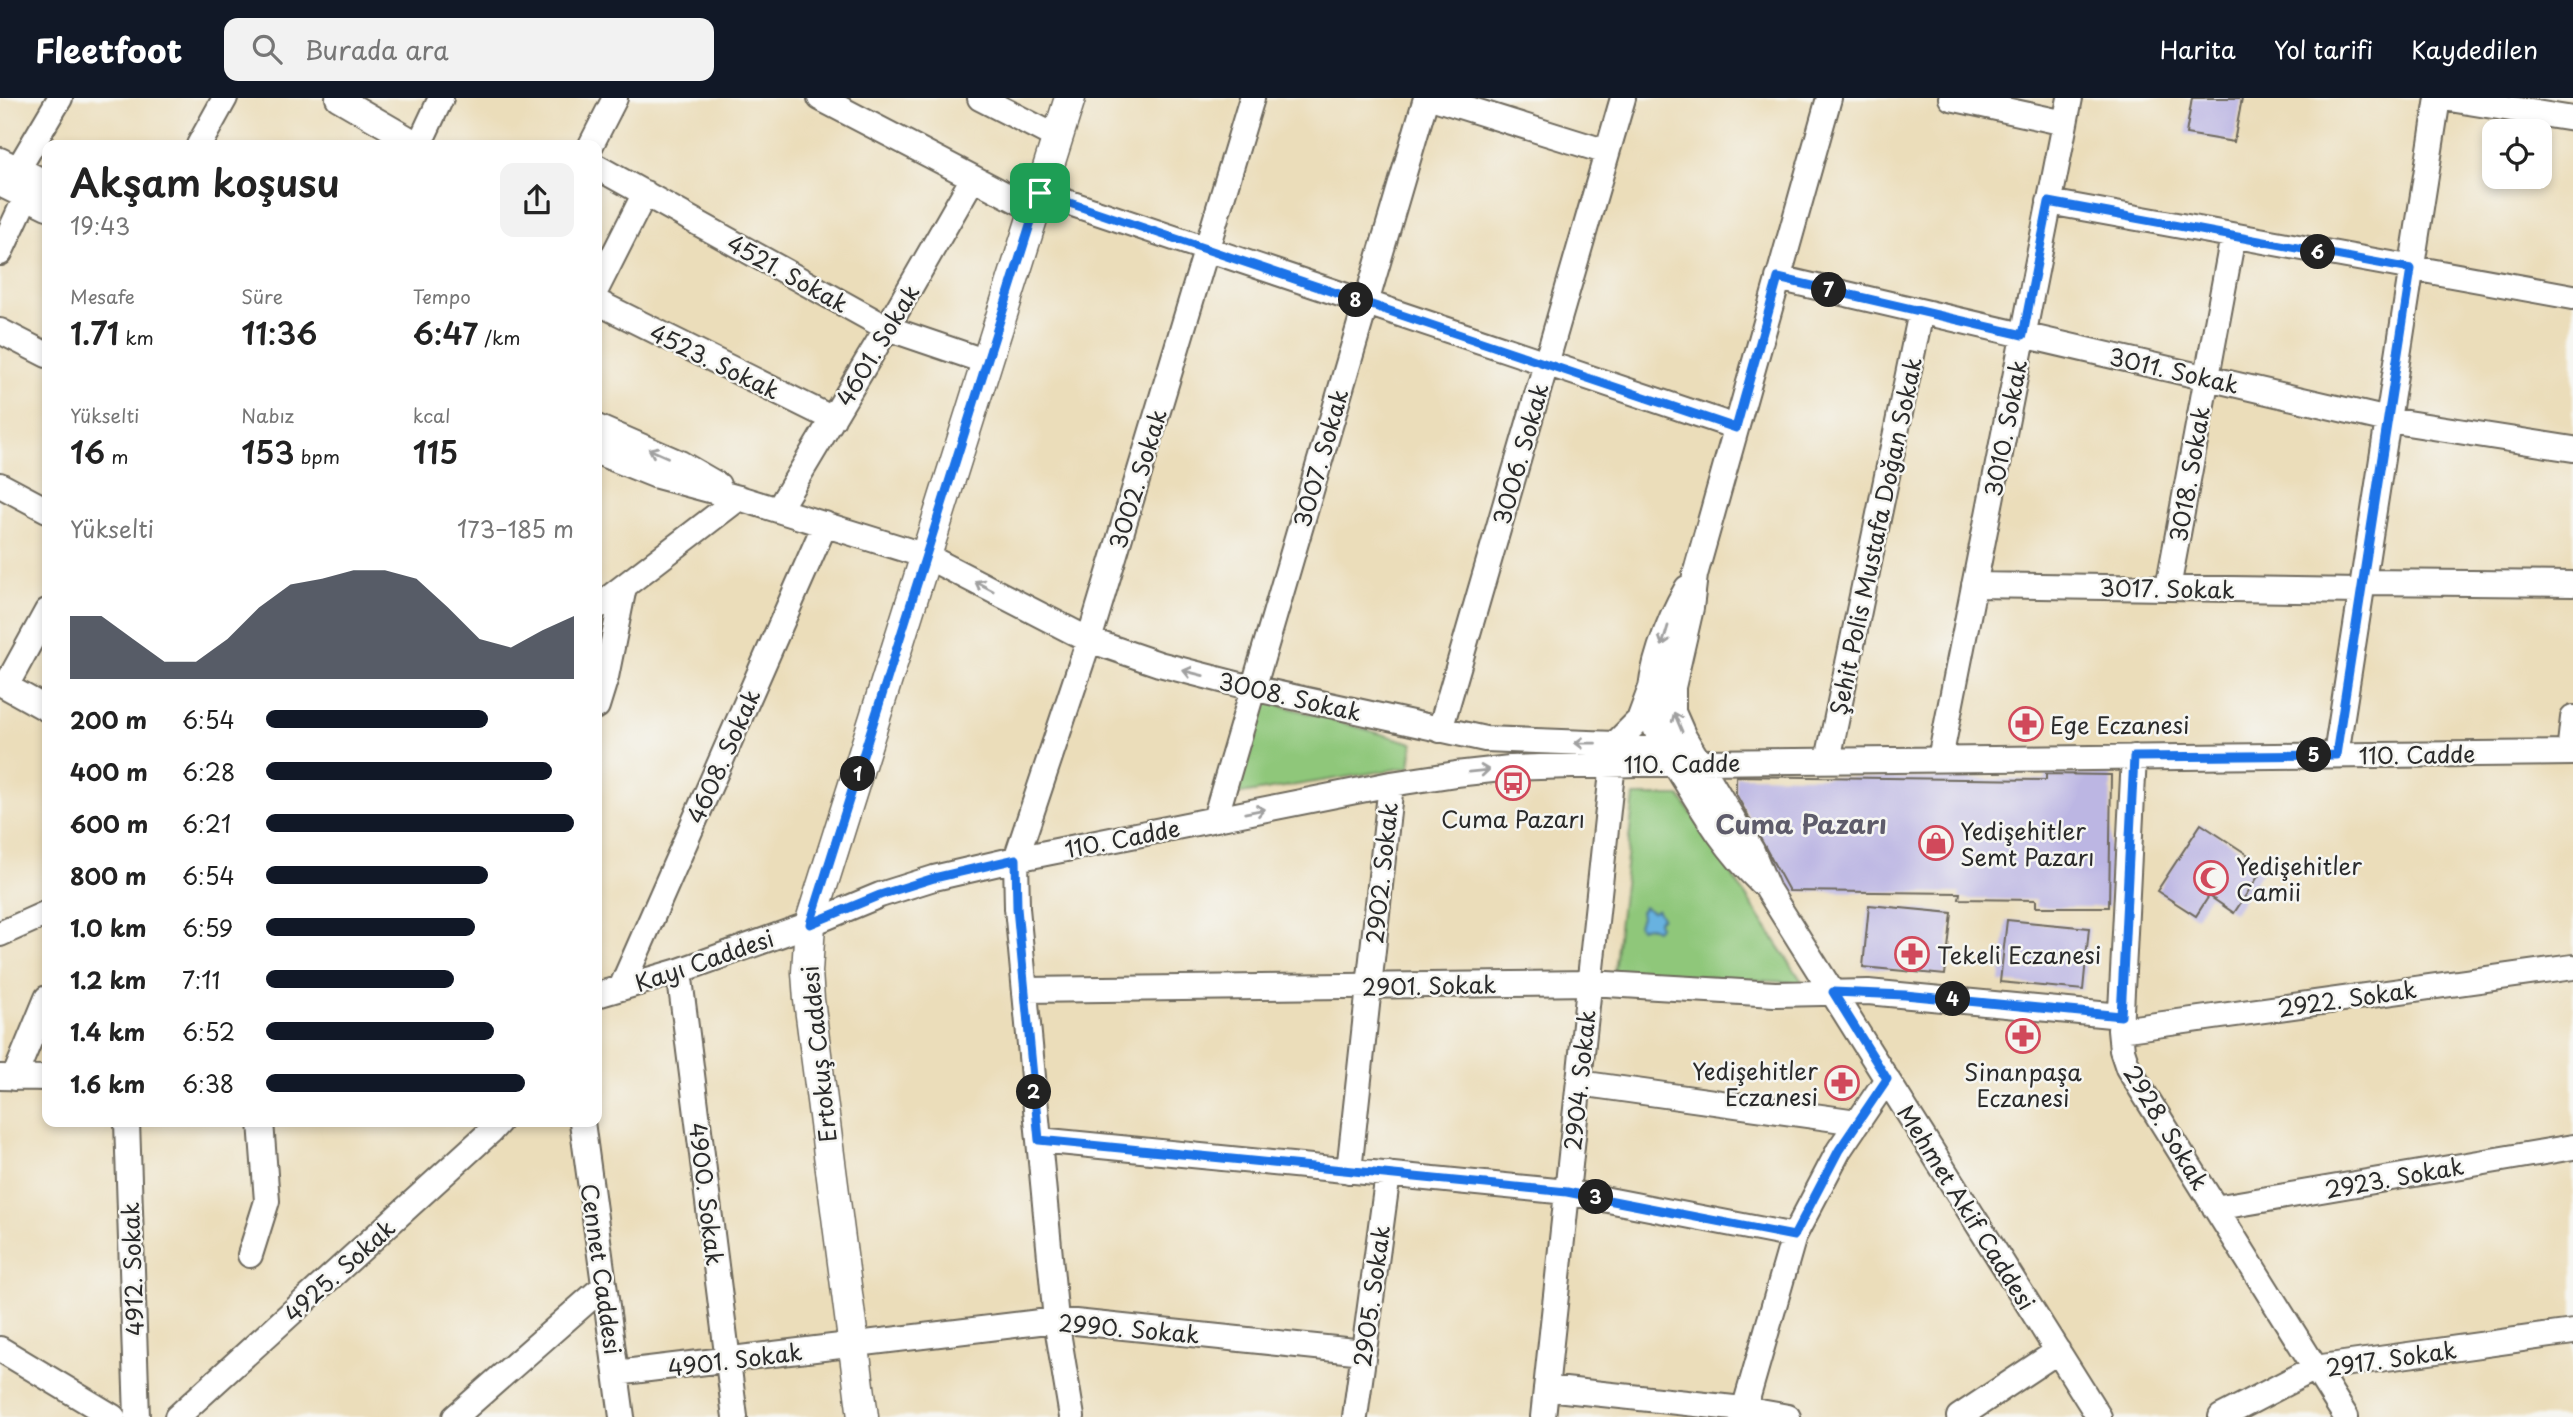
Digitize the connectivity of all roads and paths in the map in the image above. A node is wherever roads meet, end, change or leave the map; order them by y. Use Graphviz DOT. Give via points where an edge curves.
graph roads {
  1 [pos="60,98"];
  2 [pos="225,98"];
  3 [pos="338,98"];
  4 [pos="441,98"];
  5 [pos="820,98"];
  6 [pos="980,98"];
  7 [pos="1070,98"];
  8 [pos="1252,98"];
  9 [pos="1426,98"];
  10 [pos="1434,98"];
  11 [pos="1623,98"];
  12 [pos="1829,98"];
  13 [pos="1951,98"];
  14 [pos="2070,98"];
  15 [pos="2438,98"];
  16 [pos="2444,98"];
  17 [pos="612,99"];
  18 [pos="2573,119"];
  19 [pos="2065,122"];
  20 [pos="1058,138"];
  21 [pos="202,140"];
  22 [pos="410,140"];
  23 [pos="421,140"];
  24 [pos="593,140"];
  25 [pos="1607,152"];
  26 [pos="602,170"];
  27 [pos="6,171"];
  28 [pos="973,178"];
  29 [pos="42,182"];
  30 [pos="645,194"];
  31 [pos="37,202"];
  32 [pos="1038,202"];
  33 [pos="2049,202"];
  34 [pos="2233,236"];
  35 [pos="1206,249"];
  36 [pos="0,253"];
  37 [pos="2411,269"];
  38 [pos="602,278"];
  39 [pos="1778,278"];
  40 [pos="2573,297"];
  41 [pos="1366,303"];
  42 [pos="602,304"];
  43 [pos="1921,312"];
  44 [pos="887,328"];
  45 [pos="0,331"];
  46 [pos="2023,335"];
  47 [pos="42,352"];
  48 [pos="987,362"];
  49 [pos="1546,364"];
  50 [pos="2206,378"];
  51 [pos="832,419"];
  52 [pos="2388,420"];
  53 [pos="1736,428"];
  54 [pos="602,429"];
  55 [pos="2573,449"];
  56 [pos="602,454"];
  57 [pos="0,485"];
  58 [pos="739,498"];
  59 [pos="42,507"];
  60 [pos="778,510"];
  61 [pos="825,524"];
  62 [pos="926,556"];
  63 [pos="1695,575"];
  64 [pos="1974,584"];
  65 [pos="2573,584"];
  66 [pos="2362,586"];
  67 [pos="624,587"];
  68 [pos="2168,588"];
  69 [pos="602,603"];
  70 [pos="42,619"];
  71 [pos="1089,640"];
  72 [pos="3,685"];
  73 [pos="1652,685"];
  74 [pos="1252,688"];
  75 [pos="602,690"];
  76 [pos="42,706"];
  77 [pos="2573,718"];
  78 [pos="1440,730"];
  79 [pos="2571,752"];
  80 [pos="1615,754"];
  81 [pos="2336,755"];
  82 [pos="2134,757"];
  83 [pos="1940,759"];
  84 [pos="1828,760"];
  85 [pos="1674,762"];
  86 [pos="1700,762"];
  87 [pos="1391,784"];
  88 [pos="1215,819"];
  89 [pos="1016,859"];
  90 [pos="1768,890"];
  91 [pos="42,916"];
  92 [pos="810,924"];
  93 [pos="0,934"];
  94 [pos="2573,967"];
  95 [pos="679,971"];
  96 [pos="1590,983"];
  97 [pos="1369,986"];
  98 [pos="621,988"];
  99 [pos="1024,990"];
  100 [pos="1833,992"];
  101 [pos="602,994"];
  102 [pos="42,1008"];
  103 [pos="2120,1023"];
  104 [pos="7,1077"];
  105 [pos="42,1078"];
  106 [pos="1887,1079"];
  107 [pos="1579,1083"];
  108 [pos="1857,1122"];
  109 [pos="127,1127"];
  110 [pos="261,1127"];
  111 [pos="494,1127"];
  112 [pos="583,1127"];
  113 [pos="1039,1140"];
  114 [pos="2573,1147"];
  115 [pos="1349,1171"];
  116 [pos="1388,1174"];
  117 [pos="1567,1192"];
  118 [pos="2215,1208"];
  119 [pos="1794,1236"];
  120 [pos="250,1255"];
  121 [pos="604,1286"];
  122 [pos="1056,1320"];
  123 [pos="2573,1332"];
  124 [pos="853,1345"];
  125 [pos="0,1349"];
  126 [pos="2058,1351"];
  127 [pos="1364,1353"];
  128 [pos="728,1360"];
  129 [pos="2315,1368"];
  130 [pos="616,1373"];
  131 [pos="1546,1388"];
  132 [pos="1743,1413"];
  133 [pos="113,1417"];
  134 [pos="137,1417"];
  135 [pos="177,1417"];
  136 [pos="455,1417"];
  137 [pos="622,1417"];
  138 [pos="735,1417"];
  139 [pos="863,1417"];
  140 [pos="1072,1417"];
  141 [pos="1355,1417"];
  142 [pos="1543,1417"];
  143 [pos="1788,1417"];
  144 [pos="1959,1417"];
  145 [pos="2099,1417"];
  146 [pos="2221,1417"];
  147 [pos="2346,1417"];
  1 -- 27 [label="street"];
  2 -- 21 [label="street"];
  3 -- 22 [label="street"];
  4 -- 23 [label="street"];
  5 -- 28 [label="street"];
  6 -- 20 [label="street"];
  7 -- 20 [label="main road, Ertokuş Caddesi"];
  8 -- 35 [label="street, 3002. Sokak"];
  9 -- 41 [label="street, 3007. Sokak"];
  10 -- 25 [label="street"];
  11 -- 25 [label="street, 3006. Sokak"];
  12 -- 39 [label="street, Mehmet Akif Caddesi"];
  13 -- 19 [label="street"];
  14 -- 19 [label="street, 3010. Sokak"];
  15 -- 37 [label="street"];
  16 -- 18 [label="street"];
  17 -- 24 [label="street"];
  19 -- 33 [label="street, 3010. Sokak"];
  20 -- 32 [label="main road, Ertokuş Caddesi"];
  25 -- 49 [label="street, 3006. Sokak"];
  26 -- 30 [label="street, 4521. Sokak"];
  27 -- 29 [label="street"];
  27 -- 31 [label="street"];
  28 -- 32 [label="street"];
  28 -- 44 [label="street, 4601. Sokak"];
  30 -- 38 [label="street"];
  30 -- 44 [label="street, 4521. Sokak"];
  31 -- 36 [label="street"];
  32 -- 35 [label="street"];
  32 -- 48 [label="main road, Ertokuş Caddesi"];
  33 -- 34 [label="street"];
  33 -- 46 [label="street, 3010. Sokak"];
  34 -- 37 [label="street"];
  34 -- 50 [label="street, 3018. Sokak"];
  35 -- 41 [label="street"];
  35 -- 71 [label="street, 3002. Sokak"];
  37 -- 40 [label="street"];
  37 -- 52 [label="street"];
  39 -- 43 [label="street, 3011. Sokak"];
  39 -- 53 [label="street, Mehmet Akif Caddesi"];
  41 -- 49 [label="street"];
  41 -- 74 [label="street, 3007. Sokak"];
  42 -- 51 [label="street, 4523. Sokak"];
  43 -- 46 [label="street, 3011. Sokak"];
  43 -- 84 [label="street, Şehit Polis Mustafa Doğan Sokak"];
  44 -- 48 [label="street, 4521. Sokak"];
  44 -- 51 [label="street, 4601. Sokak"];
  45 -- 47 [label="street"];
  46 -- 50 [label="street, 3011. Sokak"];
  46 -- 64 [label="street, 3010. Sokak"];
  48 -- 62 [label="main road, Ertokuş Caddesi"];
  49 -- 53 [label="street"];
  49 -- 78 [label="street, 3006. Sokak"];
  50 -- 52 [label="street, 3011. Sokak"];
  50 -- 68 [label="street, 3018. Sokak"];
  51 -- 60 [label="street, 4601. Sokak"];
  52 -- 55 [label="street, 3011. Sokak"];
  52 -- 66 [label="street"];
  53 -- 63 [label="street, Mehmet Akif Caddesi"];
  58 -- 54 [label="street, one-way" via="680,463"];
  56 -- 58 [label="street" via="657,476"];
  57 -- 59 [label="street"];
  58 -- 60 [label="street, 3008. Sokak"];
  58 -- 67 [label="street"];
  60 -- 61 [label="street, 3008. Sokak"];
  61 -- 62 [label="street, 3008. Sokak"];
  61 -- 98 [label="street, 4608. Sokak"];
  71 -- 62 [label="street, 3008. Sokak, one-way"];
  62 -- 92 [label="main road, Ertokuş Caddesi"];
  63 -- 73 [label="street, Mehmet Akif Caddesi, one-way" via="1665,632"];
  86 -- 63 [label="street, Mehmet Akif Caddesi, one-way" via="1678,724 1672,698"];
  64 -- 68 [label="street, 3017. Sokak"];
  64 -- 83 [label="street, 3010. Sokak"];
  65 -- 66 [label="street, 3017. Sokak"];
  66 -- 68 [label="street, 3017. Sokak"];
  66 -- 81 [label="street"];
  67 -- 69 [label="street"];
  67 -- 75 [label="street"];
  70 -- 72 [label="street"];
  74 -- 71 [label="street, 3008. Sokak, one-way"];
  71 -- 89 [label="street, 3002. Sokak"];
  72 -- 76 [label="street"];
  73 -- 80 [label="street" via="1639,720"];
  73 -- 85 [label="street, Mehmet Akif Caddesi" via="1654,725"];
  74 -- 78 [label="street, 3008. Sokak"];
  74 -- 88 [label="street, 3007. Sokak"];
  77 -- 79 [label="street"];
  80 -- 78 [label="street, 3008. Sokak, one-way"];
  79 -- 81 [label="street, 110. Cadde"];
  80 -- 85 [label="street, 110. Cadde"];
  87 -- 80 [label="street, 110. Cadde, one-way"];
  80 -- 96 [label="street, 2904. Sokak"];
  81 -- 82 [label="street, 110. Cadde"];
  82 -- 83 [label="street, 110. Cadde"];
  82 -- 103 [label="street, 2928. Sokak"];
  83 -- 84 [label="street, 110. Cadde"];
  84 -- 86 [label="street, 110. Cadde"];
  85 -- 86 [label="street, 110. Cadde"];
  85 -- 90 [label="street, Mehmet Akif Caddesi" via="1720,838"];
  86 -- 90 [label="street, Mehmet Akif Caddesi" via="1752,851"];
  88 -- 87 [label="street, 110. Cadde, one-way"];
  87 -- 97 [label="street, 2902. Sokak"];
  88 -- 89 [label="street, 110. Cadde"];
  89 -- 92 [label="street, 110. Cadde" via="880,895"];
  89 -- 99 [label="street, 3002. Sokak"];
  90 -- 100 [label="street, Mehmet Akif Caddesi"];
  91 -- 93 [label="street"];
  92 -- 95 [label="street, Kayı Caddesi"];
  92 -- 124 [label="main road, Ertokuş Caddesi" via="809,1000"];
  94 -- 103 [label="street, 2922. Sokak"];
  95 -- 98 [label="street, Kayı Caddesi"];
  95 -- 128 [label="street, 4900. Sokak"];
  96 -- 97 [label="street, 2901. Sokak"];
  96 -- 100 [label="street, 2901. Sokak" via="1775,994"];
  96 -- 107 [label="street, 2904. Sokak"];
  97 -- 99 [label="street, 2901. Sokak"];
  97 -- 115 [label="street, 2902. Sokak"];
  98 -- 101 [label="street, Kayı Caddesi"];
  99 -- 113 [label="street, 3002. Sokak"];
  100 -- 103 [label="street, 2922. Sokak" via="1905,995"];
  100 -- 106 [label="street, Mehmet Akif Caddesi"];
  102 -- 104 [label="street"];
  103 -- 118 [label="street, 2928. Sokak" via="2128,1068"];
  104 -- 105 [label="street"];
  106 -- 108 [label="street"];
  106 -- 126 [label="street, Mehmet Akif Caddesi"];
  107 -- 108 [label="street"];
  107 -- 117 [label="street, 2904. Sokak"];
  108 -- 119 [label="street" via="1822,1178"];
  109 -- 134 [label="street, 4912. Sokak"];
  110 -- 120 [label="street" via="267,1201"];
  111 -- 135 [label="street, 4925. Sokak"];
  112 -- 121 [label="street, Cennet Caddesi"];
  113 -- 115 [label="street"];
  113 -- 122 [label="street, 3002. Sokak"];
  114 -- 118 [label="street, 2923. Sokak"];
  115 -- 116 [label="street"];
  116 -- 117 [label="street"];
  116 -- 127 [label="street, 2905. Sokak"];
  117 -- 119 [label="street"];
  117 -- 131 [label="street, 2904. Sokak"];
  118 -- 129 [label="street, 2928. Sokak"];
  119 -- 132 [label="street"];
  121 -- 130 [label="street, Cennet Caddesi"];
  121 -- 136 [label="street"];
  122 -- 124 [label="street, 2990. Sokak"];
  122 -- 127 [label="street, 2990. Sokak"];
  122 -- 140 [label="street, 3002. Sokak"];
  123 -- 129 [label="street, 2917. Sokak"];
  124 -- 128 [label="street, 4901. Sokak"];
  124 -- 139 [label="main road, Ertokuş Caddesi"];
  125 -- 133 [label="street"];
  126 -- 144 [label="street"];
  126 -- 145 [label="street, Mehmet Akif Caddesi"];
  127 -- 141 [label="street, 2905. Sokak"];
  128 -- 130 [label="street, 4901. Sokak"];
  128 -- 138 [label="street, 4900. Sokak"];
  129 -- 146 [label="street, 2917. Sokak"];
  129 -- 147 [label="street, 2928. Sokak"];
  130 -- 137 [label="street, Cennet Caddesi"];
  131 -- 132 [label="street"];
  131 -- 142 [label="street, 2904. Sokak"];
  132 -- 143 [label="street"];
}
